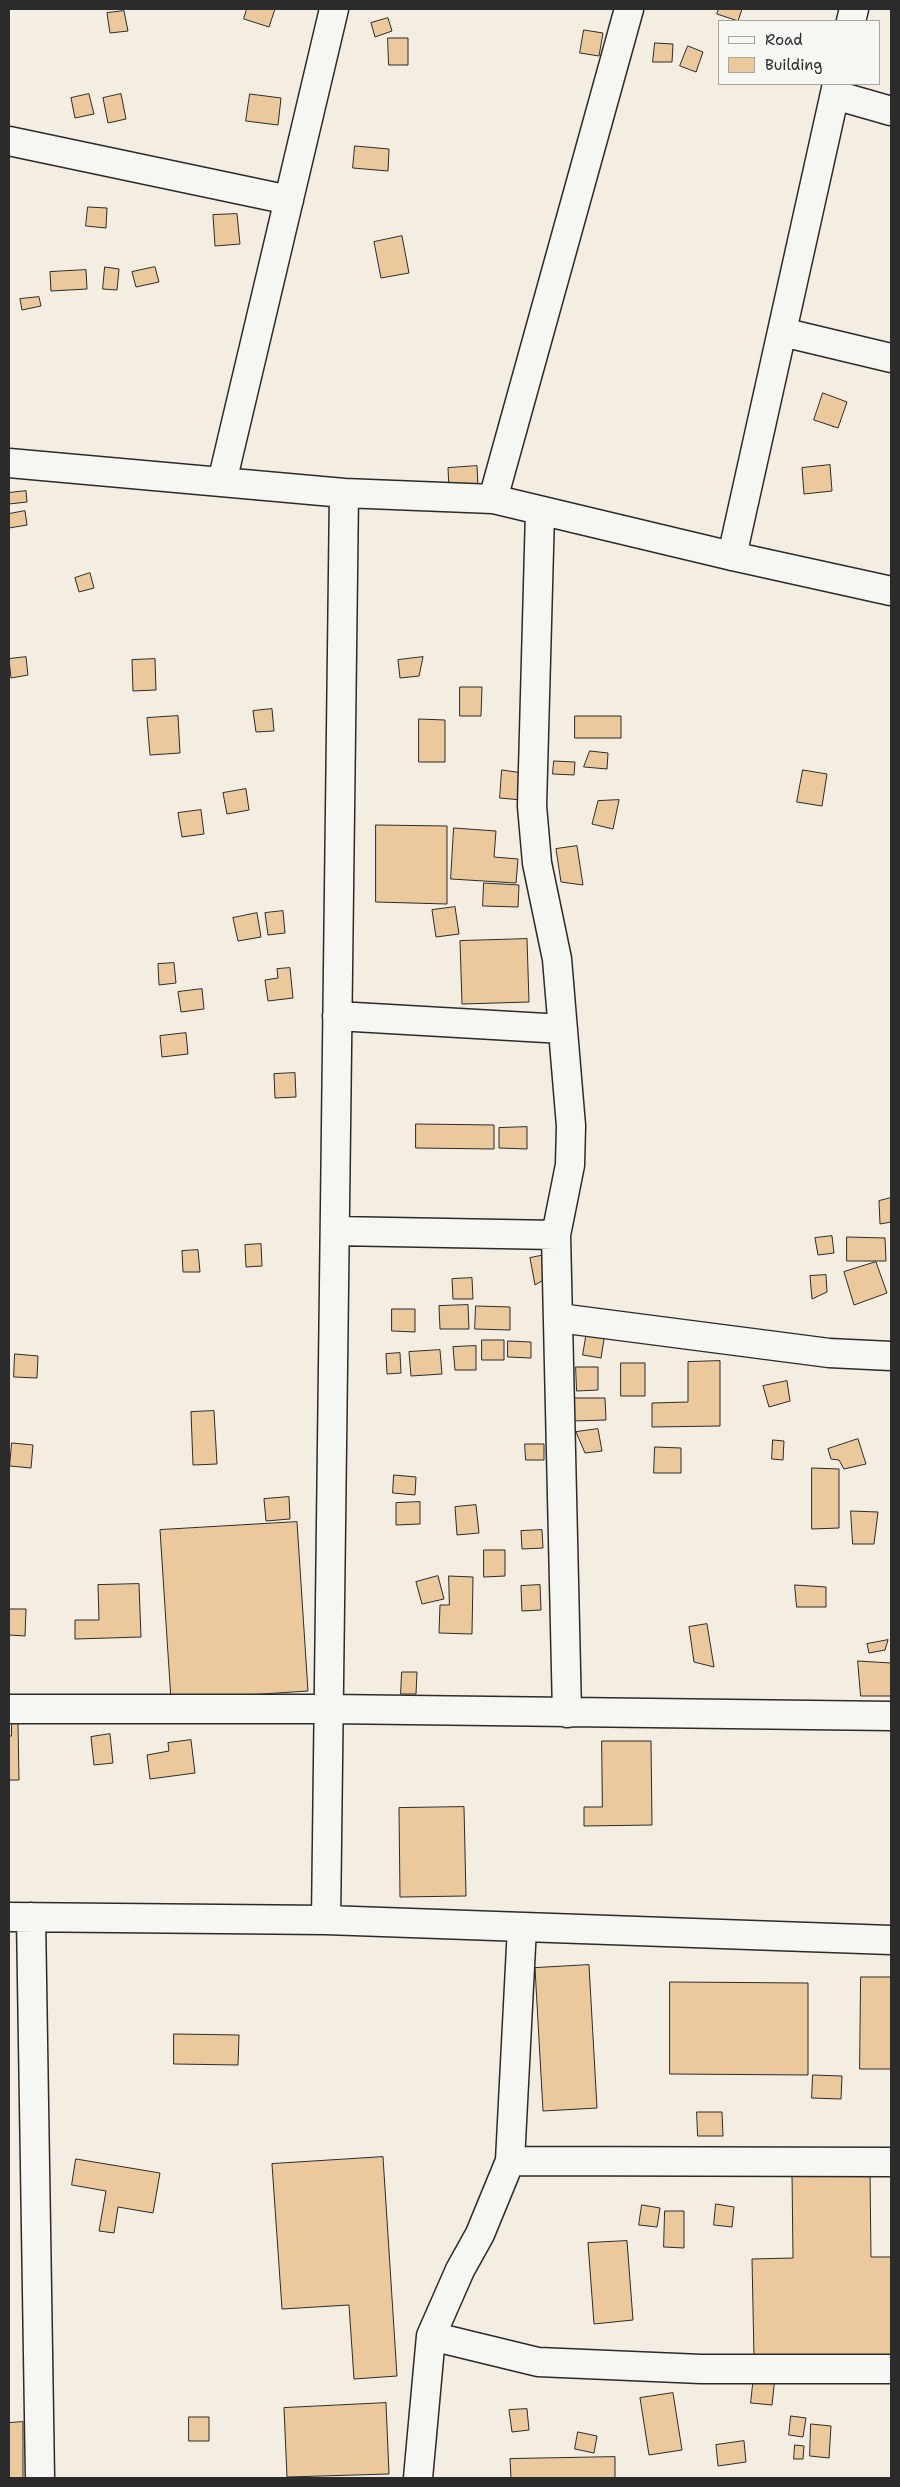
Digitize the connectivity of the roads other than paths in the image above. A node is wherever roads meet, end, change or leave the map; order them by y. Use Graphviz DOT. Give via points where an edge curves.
graph roads {
  1 [pos="334,9"];
  2 [pos="629,9"];
  3 [pos="836,89"];
  4 [pos="891,111"];
  5 [pos="9,141"];
  6 [pos="288,200"];
  7 [pos="782,332"];
  8 [pos="891,358"];
  9 [pos="9,463"];
  10 [pos="222,482"];
  11 [pos="344,493"];
  12 [pos="493,499"];
  13 [pos="540,512"];
  14 [pos="732,556"];
  15 [pos="891,591"];
  16 [pos="337,1016"];
  17 [pos="563,1030"];
  18 [pos="335,1231"];
  19 [pos="556,1235"];
  20 [pos="559,1318"];
  21 [pos="891,1356"];
  22 [pos="9,1709"];
  23 [pos="329,1709"];
  24 [pos="567,1713"];
  25 [pos="891,1716"];
  26 [pos="20,1917"];
  27 [pos="326,1920"];
  28 [pos="522,1927"];
  29 [pos="891,1940"];
  30 [pos="510,2161"];
  31 [pos="891,2162"];
  32 [pos="431,2336"];
  33 [pos="891,2369"];
  34 [pos="40,2478"];
  35 [pos="418,2478"];
  1 -- 6 [label="street"];
  2 -- 12 [label="street"];
  3 -- 4 [label="street"];
  3 -- 7 [label="street"];
  5 -- 6 [label="street"];
  6 -- 10 [label="street"];
  7 -- 8 [label="street"];
  7 -- 14 [label="street"];
  9 -- 10 [label="street"];
  10 -- 11 [label="street"];
  11 -- 12 [label="street"];
  11 -- 16 [label="street"];
  12 -- 13 [label="street"];
  13 -- 14 [label="street"];
  13 -- 17 [label="street" via="532,806 537,863 557,959"];
  14 -- 15 [label="street"];
  16 -- 17 [label="street"];
  16 -- 18 [label="street"];
  17 -- 19 [label="street" via="571,1126 570,1165"];
  18 -- 19 [label="street"];
  18 -- 23 [label="street"];
  19 -- 20 [label="street"];
  20 -- 21 [label="street" via="829,1353"];
  20 -- 24 [label="street"];
  22 -- 23 [label="street"];
  23 -- 24 [label="street"];
  23 -- 27 [label="street"];
  24 -- 25 [label="street"];
  26 -- 27 [label="street"];
  26 -- 34 [label="street"];
  27 -- 28 [label="street"];
  28 -- 29 [label="street"];
  28 -- 30 [label="street"];
  30 -- 31 [label="street"];
  30 -- 32 [label="street" via="480,2234"];
  32 -- 33 [label="street" via="538,2362 700,2369"];
  32 -- 35 [label="street"];
}
